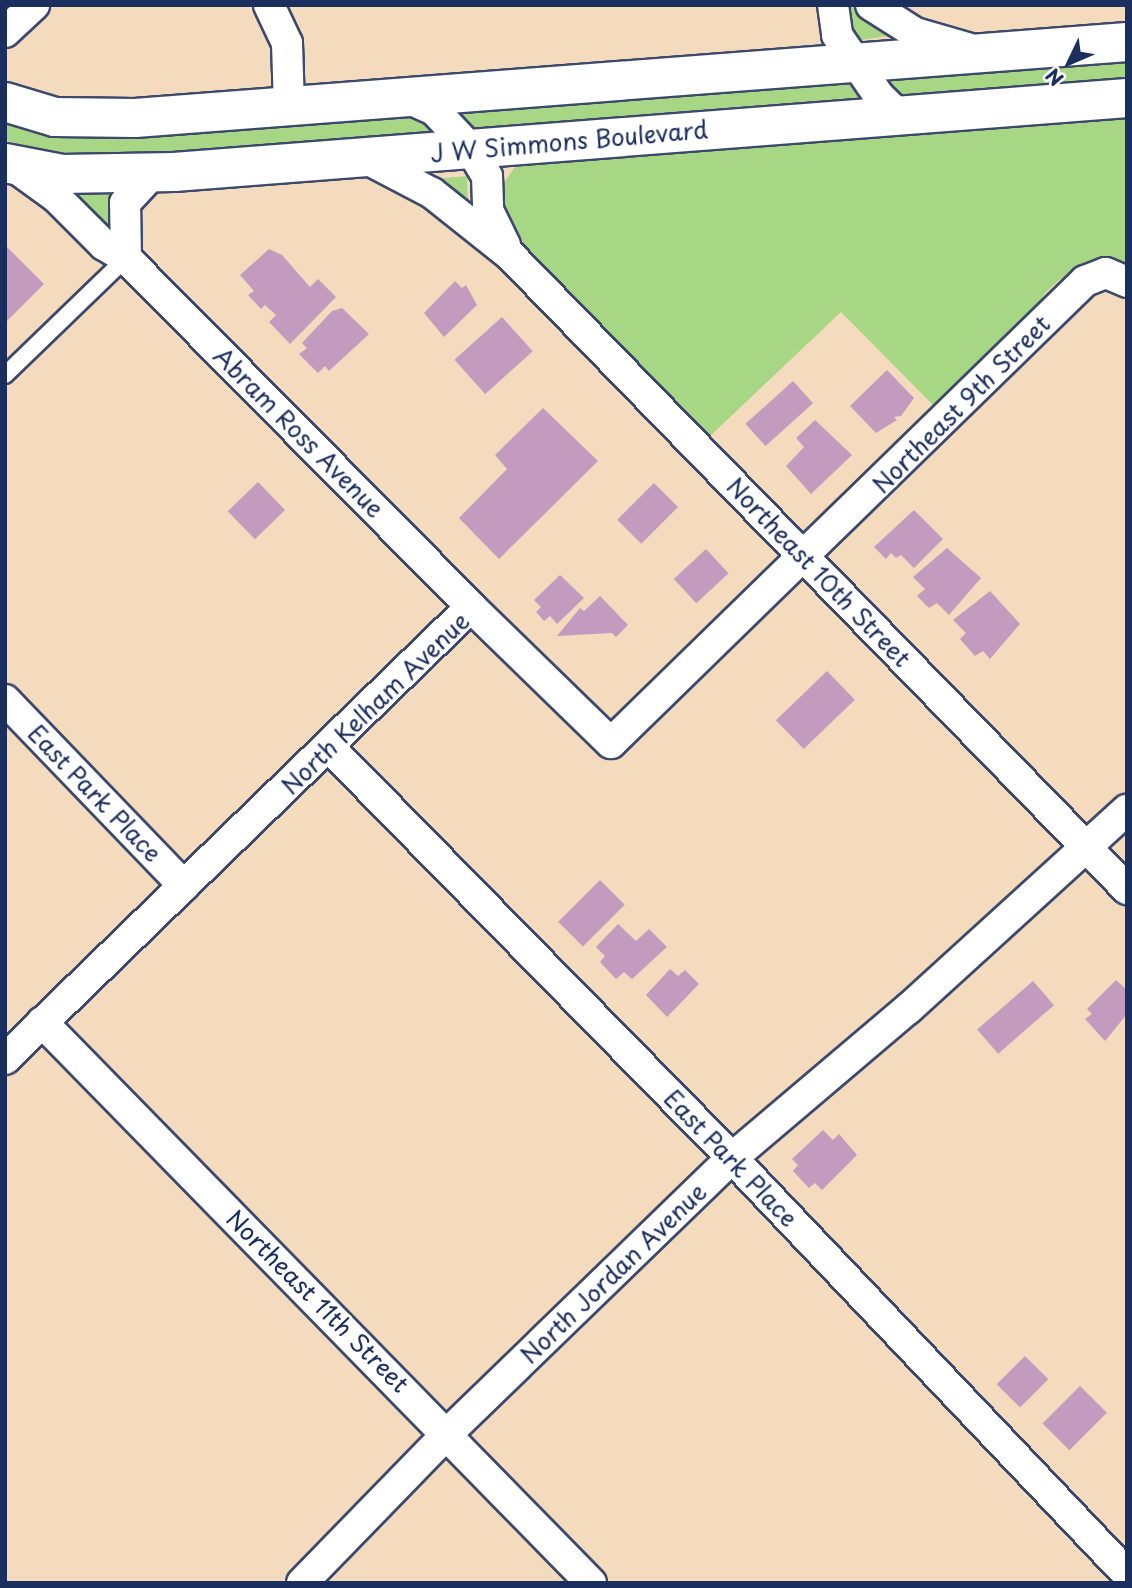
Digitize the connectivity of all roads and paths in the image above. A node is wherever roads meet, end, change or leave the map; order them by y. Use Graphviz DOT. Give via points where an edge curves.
graph roads {
  1 [pos="34,5"];
  2 [pos="269,5"];
  3 [pos="833,5"];
  4 [pos="871,5"];
  5 [pos="5,32"];
  6 [pos="1127,43"];
  7 [pos="999,52"];
  8 [pos="858,63"];
  9 [pos="405,97"];
  10 [pos="1127,98"];
  11 [pos="289,106"];
  12 [pos="20,107"];
  13 [pos="899,115"];
  14 [pos="470,148"];
  15 [pos="363,157"];
  16 [pos="9,164"];
  17 [pos="153,173"];
  18 [pos="510,255"];
  19 [pos="126,258"];
  20 [pos="1127,282"];
  21 [pos="5,375"];
  22 [pos="806,559"];
  23 [pos="471,607"];
  24 [pos="5,700"];
  25 [pos="329,747"];
  26 [pos="1127,810"];
  27 [pos="1086,847"];
  28 [pos="184,886"];
  29 [pos="1127,889"];
  30 [pos="43,1022"];
  31 [pos="5,1059"];
  32 [pos="732,1158"];
  33 [pos="448,1433"];
  34 [pos="1127,1574"];
  35 [pos="302,1583"];
  36 [pos="591,1583"];
  1 -- 5 [label="street"];
  2 -- 11 [label="street" via="287,43"];
  3 -- 8 [label="street" via="837,35"];
  4 -- 7 [label="street" via="934,41"];
  6 -- 7 [label="main road"];
  7 -- 8 [label="main road"];
  8 -- 9 [label="main road"];
  8 -- 13 [label="street" via="879,96"];
  9 -- 11 [label="main road"];
  9 -- 14 [label="street, Northeast 10th Street" via="434,110"];
  10 -- 13 [label="main road, J W Simmons Boulevard"];
  11 -- 12 [label="main road" via="135,118 76,118"];
  13 -- 14 [label="main road, J W Simmons Boulevard"];
  14 -- 15 [label="main road, J W Simmons Boulevard"];
  14 -- 18 [label="street, Northeast 10th Street" via="487,176 491,220"];
  15 -- 17 [label="main road, J W Simmons Boulevard"];
  15 -- 18 [label="street, Northeast 10th Street" via="432,192"];
  16 -- 17 [label="main road, J W Simmons Boulevard" via="62,174"];
  16 -- 19 [label="street, Abram Ross Avenue" via="56,197 104,245"];
  17 -- 19 [label="street" via="125,203"];
  18 -- 22 [label="street, Northeast 10th Street"];
  19 -- 21 [label="lane"];
  19 -- 23 [label="street, Abram Ross Avenue"];
  20 -- 22 [label="street, Northeast 9th Street" via="1106,273 1085,281"];
  22 -- 23 [label="street, North Kelham Avenue" via="611,743"];
  22 -- 27 [label="street, Northeast 10th Street"];
  23 -- 25 [label="street, North Kelham Avenue"];
  24 -- 28 [label="street, East Park Place"];
  25 -- 28 [label="street, North Kelham Avenue"];
  25 -- 32 [label="street, East Park Place"];
  26 -- 27 [label="street, North Jordan Avenue"];
  27 -- 29 [label="street, Northeast 10th Street"];
  27 -- 32 [label="street, North Jordan Avenue" via="908,1009"];
  28 -- 30 [label="street, North Kelham Avenue"];
  30 -- 31 [label="street, North Kelham Avenue"];
  30 -- 33 [label="street, Northeast 11th Street"];
  32 -- 33 [label="street, North Jordan Avenue"];
  32 -- 34 [label="street, East Park Place"];
  33 -- 35 [label="street, North Jordan Avenue"];
  33 -- 36 [label="street, Northeast 11th Street"];
}
